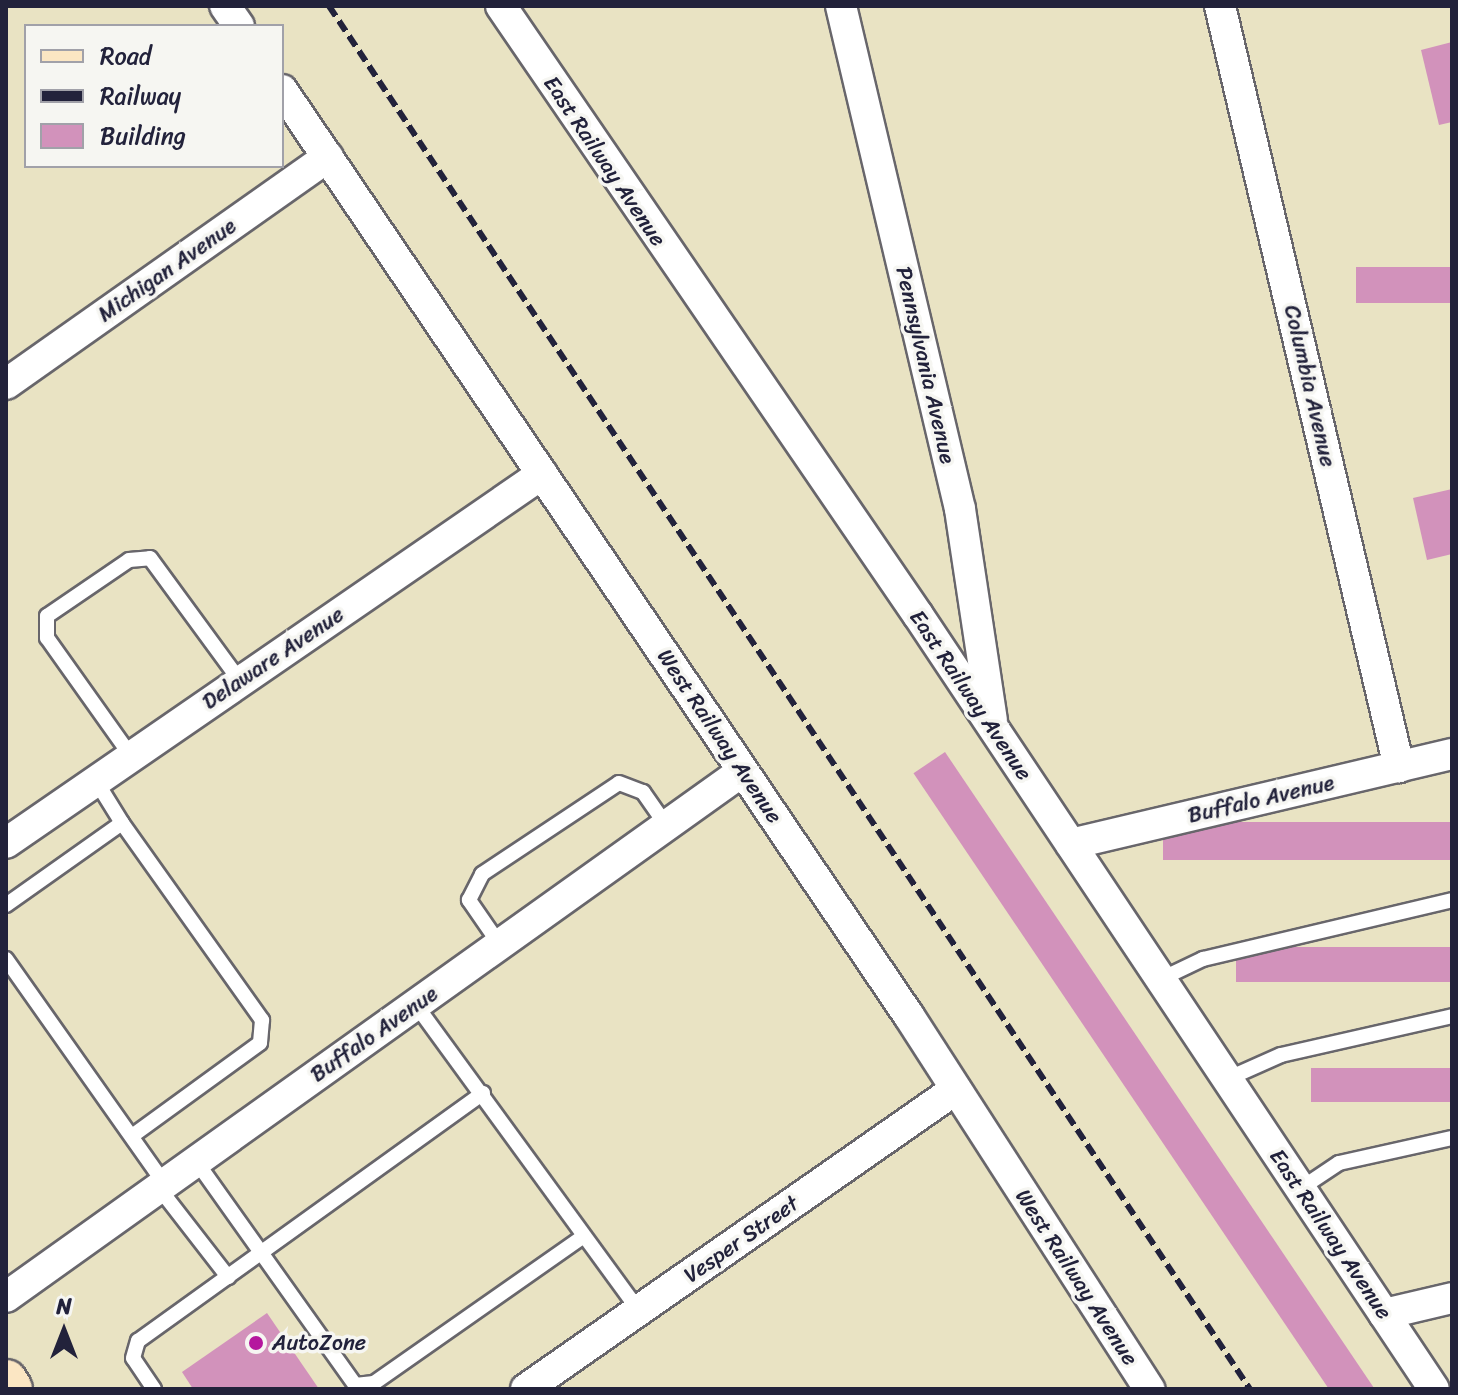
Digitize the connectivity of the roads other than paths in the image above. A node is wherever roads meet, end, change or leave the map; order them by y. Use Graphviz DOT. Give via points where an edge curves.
graph roads {
  1 [pos="225,6"];
  2 [pos="501,6"];
  3 [pos="841,6"];
  4 [pos="1220,6"];
  5 [pos="238,24"];
  6 [pos="284,93"];
  7 [pos="328,157"];
  8 [pos="6,384"];
  9 [pos="542,474"];
  10 [pos="240,681"];
  11 [pos="993,728"];
  12 [pos="1452,754"];
  13 [pos="131,756"];
  14 [pos="1399,767"];
  15 [pos="743,771"];
  16 [pos="96,781"];
  17 [pos="122,823"];
  18 [pos="666,825"];
  19 [pos="6,843"];
  20 [pos="1071,844"];
  21 [pos="1452,900"];
  22 [pos="6,905"];
  23 [pos="500,945"];
  24 [pos="6,959"];
  25 [pos="1161,979"];
  26 [pos="416,1005"];
  27 [pos="1452,1016"];
  28 [pos="1227,1079"];
  29 [pos="956,1089"];
  30 [pos="483,1093"];
  31 [pos="132,1136"];
  32 [pos="1452,1138"];
  33 [pos="196,1161"];
  34 [pos="162,1186"];
  35 [pos="1300,1189"];
  36 [pos="581,1238"];
  37 [pos="261,1253"];
  38 [pos="228,1277"];
  39 [pos="6,1297"];
  40 [pos="1452,1298"];
  41 [pos="639,1311"];
  42 [pos="1384,1314"];
  43 [pos="6,1381"];
  44 [pos="544,1384"];
  45 [pos="11,1389"];
  46 [pos="154,1389"];
  47 [pos="1149,1389"];
  48 [pos="1434,1389"];
  1 -- 5 [label="street"];
  2 -- 11 [label="street, East Railway Avenue"];
  3 -- 11 [label="street, Pennsylvania Avenue" via="960,509"];
  4 -- 14 [label="street, Columbia Avenue"];
  6 -- 7 [label="street, West Railway Avenue"];
  7 -- 8 [label="street, Michigan Avenue"];
  7 -- 9 [label="street, West Railway Avenue"];
  9 -- 10 [label="street, Delaware Avenue"];
  9 -- 15 [label="street, West Railway Avenue"];
  10 -- 13 [label="street, Delaware Avenue"];
  10 -- 13 [label="lane" via="150,558 129,560 47,616 47,638"];
  11 -- 20 [label="street, East Railway Avenue"];
  12 -- 14 [label="street, Buffalo Avenue"];
  13 -- 16 [label="street, Delaware Avenue"];
  14 -- 20 [label="street, Buffalo Avenue"];
  15 -- 18 [label="street, Buffalo Avenue"];
  15 -- 29 [label="street, West Railway Avenue"];
  16 -- 17 [label="lane"];
  16 -- 19 [label="street, Delaware Avenue"];
  17 -- 22 [label="lane"];
  17 -- 31 [label="lane" via="262,1020 260,1043"];
  18 -- 23 [label="street, Buffalo Avenue"];
  18 -- 23 [label="lane" via="643,792 619,783 482,874 469,900"];
  20 -- 25 [label="street, East Railway Avenue"];
  21 -- 25 [label="lane" via="1203,959"];
  23 -- 26 [label="street, Buffalo Avenue"];
  24 -- 31 [label="lane"];
  25 -- 28 [label="street, East Railway Avenue"];
  26 -- 30 [label="lane"];
  26 -- 33 [label="street, Buffalo Avenue"];
  27 -- 28 [label="lane" via="1281,1055"];
  28 -- 35 [label="street, East Railway Avenue"];
  29 -- 41 [label="street, Vesper Street"];
  29 -- 47 [label="street, West Railway Avenue"];
  30 -- 36 [label="lane"];
  30 -- 37 [label="lane"];
  31 -- 34 [label="lane"];
  32 -- 35 [label="lane" via="1339,1163"];
  33 -- 34 [label="street, Buffalo Avenue"];
  33 -- 37 [label="lane"];
  34 -- 38 [label="lane"];
  34 -- 39 [label="street, Buffalo Avenue"];
  35 -- 42 [label="street, East Railway Avenue"];
  36 -- 37 [label="lane" via="365,1386 348,1380"];
  36 -- 41 [label="lane"];
  37 -- 38 [label="lane"];
  38 -- 46 [label="lane" via="134,1346 135,1364"];
  40 -- 42 [label="street"];
  41 -- 44 [label="street, Vesper Street"];
  42 -- 48 [label="street, East Railway Avenue"];
  43 -- 45 [label="street"];
}
